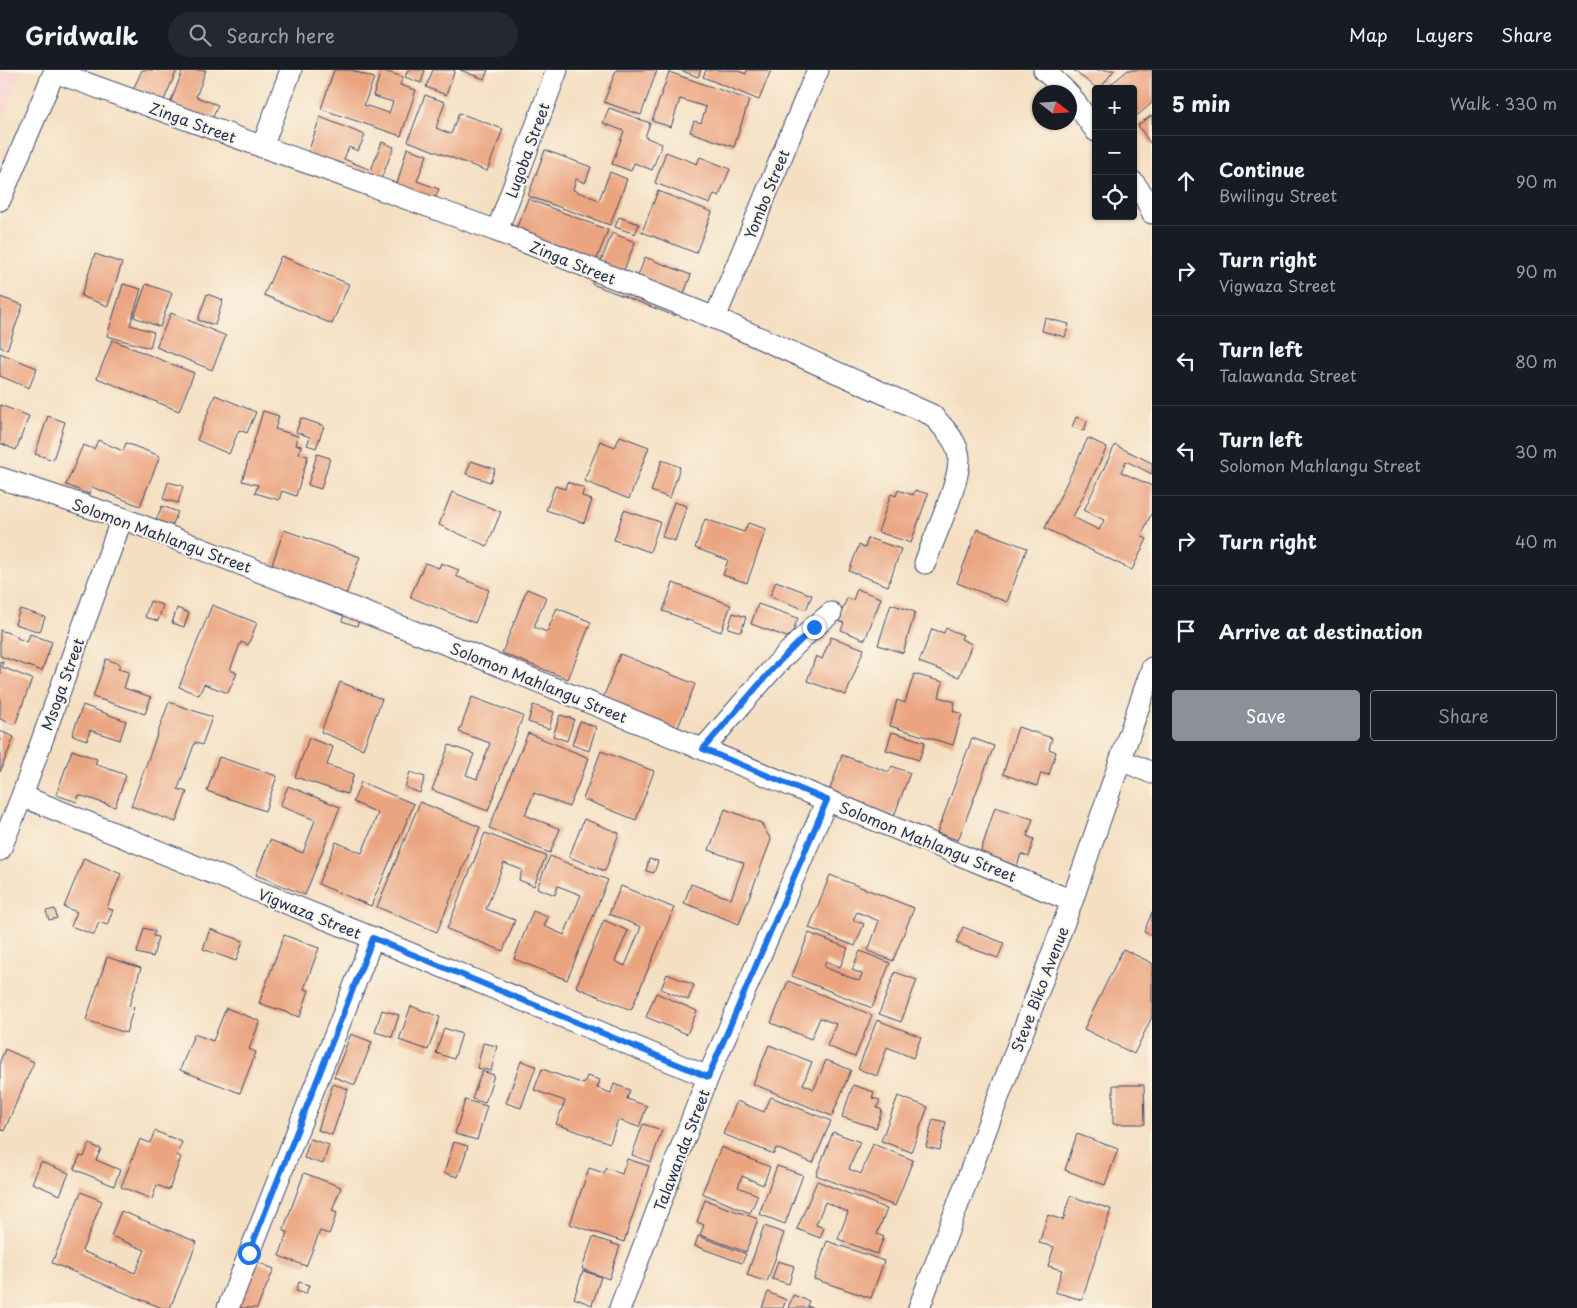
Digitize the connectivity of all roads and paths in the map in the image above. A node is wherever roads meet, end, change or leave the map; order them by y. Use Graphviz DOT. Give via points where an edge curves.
graph roads {
  1 [pos="291,70"];
  2 [pos="557,70"];
  3 [pos="818,70"];
  4 [pos="1044,70"];
  5 [pos="55,71"];
  6 [pos="1059,85"];
  7 [pos="1077,106"];
  8 [pos="1095,130"];
  9 [pos="262,147"];
  10 [pos="1137,187"];
  11 [pos="0,200"];
  12 [pos="1152,213"];
  13 [pos="498,231"];
  14 [pos="716,318"];
  15 [pos="0,478"];
  16 [pos="122,518"];
  17 [pos="925,562"];
  18 [pos="831,613"];
  19 [pos="1152,668"];
  20 [pos="703,749"];
  21 [pos="1121,760"];
  22 [pos="1152,773"];
  23 [pos="22,796"];
  24 [pos="827,800"];
  25 [pos="0,850"];
  26 [pos="1072,901"];
  27 [pos="373,938"];
  28 [pos="708,1077"];
  29 [pos="228,1308"];
  30 [pos="620,1308"];
  31 [pos="919,1308"];
  1 -- 9 [label="street"];
  2 -- 13 [label="street, Lugoba Street"];
  3 -- 14 [label="street, Yombo Street"];
  4 -- 6 [label="street"];
  5 -- 9 [label="street, Zinga Street"];
  5 -- 11 [label="street"];
  7 -- 8 [label="street"];
  9 -- 13 [label="street, Zinga Street"];
  10 -- 12 [label="street"];
  13 -- 14 [label="street, Zinga Street"];
  14 -- 17 [label="street, Zinga Street" via="932,415 951,436 959,457 954,483"];
  15 -- 16 [label="street, Solomon Mahlangu Street"];
  16 -- 20 [label="street, Solomon Mahlangu Street" via="469,653"];
  16 -- 23 [label="street, Msoga Street"];
  18 -- 20 [label="street" via="776,665"];
  19 -- 21 [label="street, Steve Biko Avenue"];
  20 -- 24 [label="street, Solomon Mahlangu Street"];
  21 -- 22 [label="street"];
  21 -- 26 [label="street, Steve Biko Avenue"];
  23 -- 25 [label="street, Msoga Street"];
  23 -- 27 [label="street, Vigwaza Street"];
  24 -- 26 [label="street, Solomon Mahlangu Street"];
  24 -- 28 [label="street, Talawanda Street"];
  26 -- 31 [label="street, Steve Biko Avenue"];
  27 -- 28 [label="street, Vigwaza Street"];
  27 -- 29 [label="street"];
  28 -- 30 [label="street, Talawanda Street"];
}
